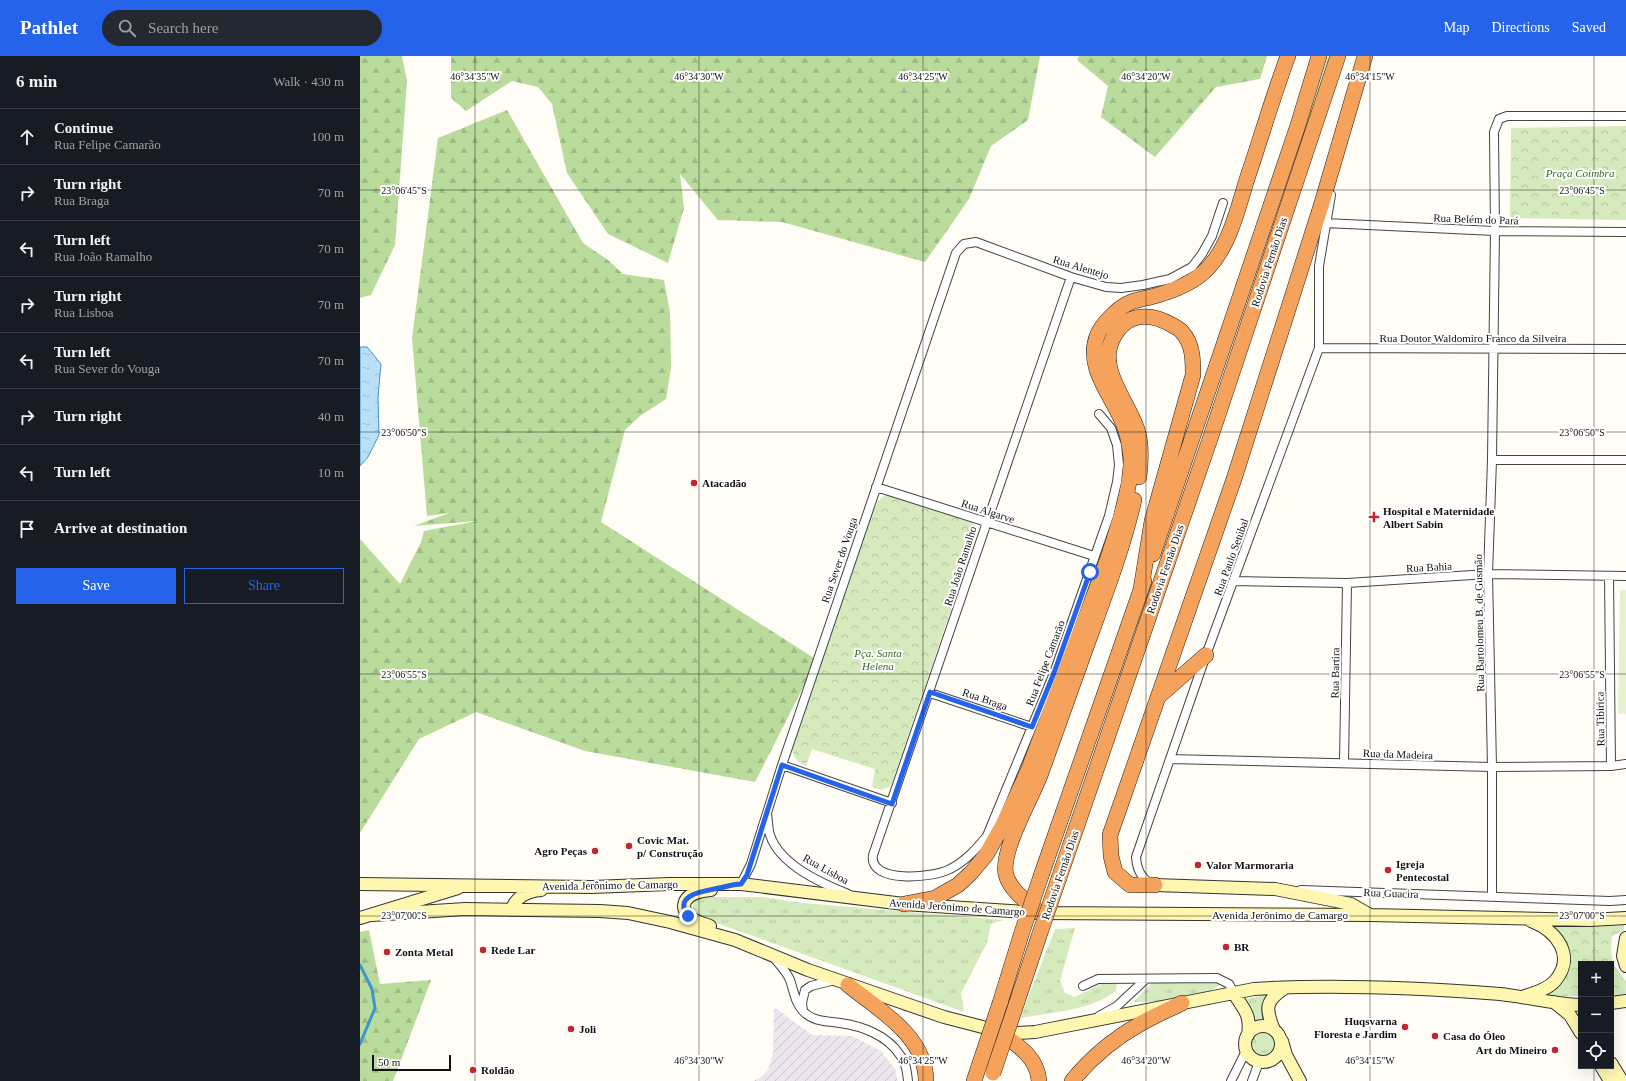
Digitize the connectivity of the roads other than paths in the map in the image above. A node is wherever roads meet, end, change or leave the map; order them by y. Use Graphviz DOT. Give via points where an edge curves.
graph roads {
  1 [pos="1288,56"];
  2 [pos="1319,56"];
  3 [pos="1338,56"];
  4 [pos="1365,56"];
  5 [pos="1349,112"];
  6 [pos="1626,116"];
  7 [pos="1223,204"];
  8 [pos="1325,223"];
  9 [pos="1495,231"];
  10 [pos="1626,232"];
  11 [pos="964,244"];
  12 [pos="1071,277"];
  13 [pos="1319,348"];
  14 [pos="1626,349"];
  15 [pos="1492,350"];
  16 [pos="1099,414"];
  17 [pos="1492,460"];
  18 [pos="1626,460"];
  19 [pos="876,487"];
  20 [pos="986,522"];
  21 [pos="1094,556"];
  22 [pos="1488,574"];
  23 [pos="1609,576"];
  24 [pos="1626,576"];
  25 [pos="1234,580"];
  26 [pos="1347,583"];
  27 [pos="1141,589"];
  28 [pos="1206,655"];
  29 [pos="930,692"];
  30 [pos="1159,696"];
  31 [pos="1032,727"];
  32 [pos="1170,758"];
  33 [pos="1344,763"];
  34 [pos="1626,764"];
  35 [pos="782,765"];
  36 [pos="1611,766"];
  37 [pos="1492,767"];
  38 [pos="892,804"];
  39 [pos="767,811"];
  40 [pos="873,862"];
  41 [pos="360,884"];
  42 [pos="468,884"];
  43 [pos="737,884"];
  44 [pos="592,886"];
  45 [pos="1155,886"];
  46 [pos="1275,889"];
  47 [pos="1492,896"];
  48 [pos="861,899"];
  49 [pos="1626,900"];
  50 [pos="904,904"];
  51 [pos="512,909"];
  52 [pos="1040,913"];
  53 [pos="372,915"];
  54 [pos="1371,915"];
  55 [pos="360,918"];
  56 [pos="1626,918"];
  57 [pos="1525,919"];
  58 [pos="1626,938"];
  59 [pos="735,940"];
  60 [pos="770,954"];
  61 [pos="1626,966"];
  62 [pos="1146,979"];
  63 [pos="842,982"];
  64 [pos="1083,986"];
  65 [pos="1287,987"];
  66 [pos="1234,993"];
  67 [pos="1522,997"];
  68 [pos="1626,1001"];
  69 [pos="1554,1002"];
  70 [pos="1182,1003"];
  71 [pos="1614,1003"];
  72 [pos="1578,1005"];
  73 [pos="803,1012"];
  74 [pos="1093,1020"];
  75 [pos="1578,1027"];
  76 [pos="1274,1030"];
  77 [pos="998,1032"];
  78 [pos="1248,1035"];
  79 [pos="1281,1040"];
  80 [pos="1246,1051"];
  81 [pos="1265,1062"];
  82 [pos="1291,1066"];
  83 [pos="1614,1068"];
  84 [pos="1603,1069"];
  85 [pos="992,1077"];
  86 [pos="908,1081"];
  87 [pos="926,1081"];
  88 [pos="974,1081"];
  89 [pos="1039,1081"];
  90 [pos="1072,1081"];
  91 [pos="1230,1081"];
  92 [pos="1252,1081"];
  93 [pos="1300,1081"];
  94 [pos="1610,1081"];
  95 [pos="1622,1081"];
  1 -- 50 [label="highway" via="1235,218 1222,249 1209,268 1190,282 1127,303 1107,320 1097,336 1094,353 1098,374 1126,431 1131,459 1128,485 1107,561 1028,771 986,855 958,886 935,898"];
  2 -- 27 [label="highway, Rodovia Fernão Dias" via="1195,434"];
  3 -- 85 [label="highway, Rodovia Fernão Dias, bridge"];
  4 -- 5 [label="highway"];
  5 -- 8 [label="street, Rua Paulo Setúbal"];
  5 -- 30 [label="highway" via="1234,479"];
  6 -- 9 [label="street, Rua Bartolomeu B. de Gusmão" via="1507,116 1499,119 1494,132"];
  7 -- 12 [label="street, Rua Alentejo" via="1212,236 1202,254 1192,267 1170,279 1143,286 1121,288 1106,287"];
  8 -- 9 [label="street, Rua Belém do Pará"];
  8 -- 13 [label="street, Rua Paulo Setúbal" via="1319,266"];
  9 -- 10 [label="street, Rua Belém do Pará"];
  9 -- 15 [label="street, Rua Bartolomeu B. de Gusmão"];
  11 -- 12 [label="street, Rua Alentejo" via="976,242"];
  11 -- 19 [label="street, Rua Sever do Vouga" via="956,253"];
  12 -- 20 [label="street, Rua João Ramalho"];
  13 -- 15 [label="street, Rua Doutor Waldomiro Franco da Silveira"];
  13 -- 25 [label="street, Rua Paulo Setúbal"];
  14 -- 15 [label="street, Rua Doutor Waldomiro Franco da Silveira"];
  15 -- 17 [label="street, Rua Bartolomeu B. de Gusmão"];
  16 -- 21 [label="street, Rua Felipe Camarão" via="1111,428 1117,445 1119,465 1109,516"];
  17 -- 18 [label="street"];
  17 -- 22 [label="street, Rua Bartolomeu B. de Gusmão"];
  19 -- 20 [label="street, Rua Algarve"];
  19 -- 35 [label="street, Rua Sever do Vouga"];
  20 -- 21 [label="street, Rua Algarve"];
  20 -- 29 [label="street, Rua João Ramalho"];
  21 -- 31 [label="street, Rua Felipe Camarão" via="1054,673"];
  22 -- 23 [label="street, Rua Bahia"];
  22 -- 26 [label="street, Rua Bahia"];
  22 -- 37 [label="street, Rua Bartolomeu B. de Gusmão"];
  23 -- 24 [label="street, Rua Bahia"];
  23 -- 36 [label="street, Rua Tibirica"];
  25 -- 26 [label="street, Rua Bahia"];
  25 -- 28 [label="street, Rua Paulo Setúbal"];
  26 -- 33 [label="street, Rua Bartira"];
  27 -- 52 [label="highway" via="1152,521 1193,375 1190,346 1182,331 1162,319 1147,316 1134,318 1122,325 1114,336 1108,361 1111,377 1128,406 1137,430 1141,456 1139,482 1127,534 1040,775 1006,859 1006,874 1012,888"];
  27 -- 88 [label="highway, Rodovia Fernão Dias, bridge" via="1022,932"];
  28 -- 30 [label="highway"];
  28 -- 32 [label="street, Rua Paulo Setúbal"];
  29 -- 31 [label="street, Rua Braga"];
  29 -- 38 [label="street, Rua João Ramalho"];
  30 -- 45 [label="highway" via="1110,835 1115,872 1130,885"];
  31 -- 40 [label="street, Rua Felipe Camarão" via="986,836 970,856 950,870 912,878 889,874 875,867"];
  32 -- 33 [label="street, Rua da Madeira"];
  32 -- 45 [label="street, Rua Paulo Setúbal" via="1136,857 1136,866 1141,875"];
  33 -- 37 [label="street, Rua da Madeira"];
  34 -- 36 [label="street, Rua da Madeira"];
  35 -- 38 [label="street"];
  35 -- 39 [label="street, Rua Sever do Vouga"];
  36 -- 37 [label="street, Rua da Madeira"];
  37 -- 47 [label="street, Rua Bartolomeu B. de Gusmão"];
  38 -- 40 [label="street, Rua João Ramalho"];
  39 -- 43 [label="street, Rua Sever do Vouga" via="751,864"];
  39 -- 48 [label="street, Rua Lisboa" via="770,835 779,852 799,868 828,885"];
  41 -- 42 [label="main road, Avenida Jerônimo de Camargo"];
  42 -- 44 [label="main road, Avenida Jerônimo de Camargo"];
  42 -- 53 [label="main road"];
  43 -- 44 [label="main road, Avenida Jerônimo de Camargo"];
  43 -- 48 [label="main road, Avenida Jerônimo de Camargo"];
  43 -- 59 [label="main road" via="698,892 684,903 684,910 688,916"];
  44 -- 51 [label="main road" via="537,890 524,894 515,901"];
  45 -- 46 [label="main road, Rua Guacira"];
  46 -- 47 [label="street, Rua Guacira"];
  46 -- 54 [label="main road" via="1351,904"];
  47 -- 49 [label="street, Rua Guacira"];
  48 -- 50 [label="main road, Avenida Jerônimo de Camargo"];
  50 -- 52 [label="main road, Avenida Jerônimo de Camargo"];
  51 -- 53 [label="main road" via="465,909"];
  51 -- 59 [label="main road" via="628,913"];
  52 -- 54 [label="main road, Avenida Jerônimo de Camargo"];
  53 -- 55 [label="main road"];
  54 -- 57 [label="main road, Avenida Jerônimo de Camargo"];
  56 -- 57 [label="main road, Avenida Jerônimo de Camargo"];
  57 -- 67 [label="main road" via="1554,934 1561,945 1564,960 1554,982 1538,992"];
  58 -- 61 [label="main road" via="1623,956"];
  59 -- 60 [label="main road"];
  60 -- 63 [label="main road"];
  60 -- 73 [label="street" via="782,966 790,980"];
  62 -- 64 [label="street" via="1098,979"];
  62 -- 66 [label="street" via="1217,978 1230,984"];
  62 -- 74 [label="street" via="1117,1006"];
  63 -- 73 [label="street" via="811,986 806,990 802,1003"];
  63 -- 77 [label="main road" via="944,1017"];
  63 -- 87 [label="highway" via="889,1018 917,1046"];
  65 -- 66 [label="main road"];
  65 -- 67 [label="main road" via="1405,989"];
  65 -- 76 [label="main road" via="1269,1002 1268,1011"];
  66 -- 70 [label="main road"];
  66 -- 78 [label="main road" via="1247,1012 1250,1023"];
  67 -- 69 [label="main road"];
  68 -- 71 [label="main road"];
  69 -- 72 [label="main road"];
  69 -- 75 [label="main road" via="1570,1015"];
  70 -- 74 [label="main road"];
  70 -- 90 [label="highway" via="1140,1024 1118,1039 1084,1066"];
  73 -- 86 [label="street" via="821,1021 856,1025 880,1036 900,1055 906,1067"];
  74 -- 77 [label="main road" via="1035,1032"];
  76 -- 78 [label="main road" via="1262,1026"];
  76 -- 79 [label="main road"];
  77 -- 89 [label="highway" via="1030,1057 1038,1070"];
  78 -- 80 [label="main road"];
  79 -- 81 [label="main road" via="1280,1052"];
  79 -- 82 [label="main road"];
  80 -- 81 [label="main road" via="1249,1056"];
  80 -- 91 [label="street"];
  81 -- 82 [label="main road" via="1285,1063"];
  81 -- 92 [label="street"];
  82 -- 93 [label="main road"];
  83 -- 95 [label="main road"];
  84 -- 94 [label="main road"];
}
